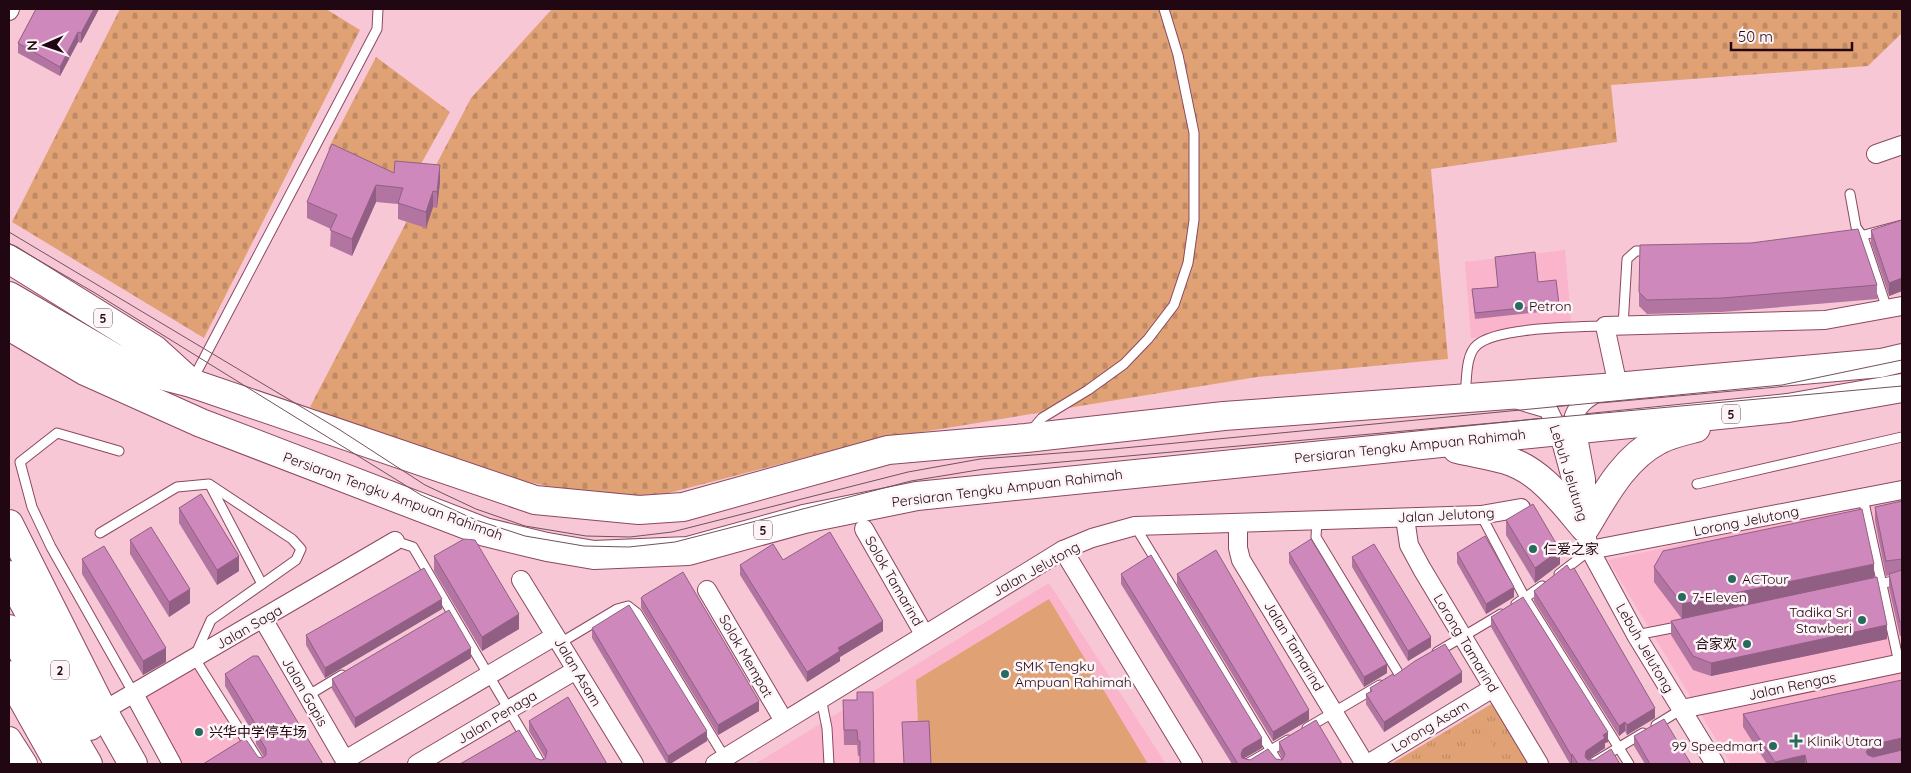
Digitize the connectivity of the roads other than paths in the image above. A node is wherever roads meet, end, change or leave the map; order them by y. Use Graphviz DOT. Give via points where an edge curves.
graph roads {
  1 [pos="378,9"];
  2 [pos="1164,9"];
  3 [pos="1902,145"];
  4 [pos="1876,154"];
  5 [pos="1850,194"];
  6 [pos="1902,225"];
  7 [pos="1862,237"];
  8 [pos="1835,240"];
  9 [pos="1655,251"];
  10 [pos="9,259"];
  11 [pos="9,296"];
  12 [pos="1895,308"];
  13 [pos="9,326"];
  14 [pos="1614,326"];
  15 [pos="9,345"];
  16 [pos="1902,358"];
  17 [pos="84,371"];
  18 [pos="191,383"];
  19 [pos="1611,387"];
  20 [pos="1902,388"];
  21 [pos="1497,394"];
  22 [pos="1465,396"];
  23 [pos="1788,408"];
  24 [pos="1567,429"];
  25 [pos="1902,437"];
  26 [pos="1026,438"];
  27 [pos="1436,445"];
  28 [pos="119,451"];
  29 [pos="209,484"];
  30 [pos="1697,484"];
  31 [pos="1902,490"];
  32 [pos="1863,498"];
  33 [pos="1521,508"];
  34 [pos="1481,515"];
  35 [pos="1405,518"];
  36 [pos="1317,520"];
  37 [pos="9,522"];
  38 [pos="1238,523"];
  39 [pos="1135,526"];
  40 [pos="864,529"];
  41 [pos="100,533"];
  42 [pos="1588,539"];
  43 [pos="395,541"];
  44 [pos="1063,550"];
  45 [pos="9,576"];
  46 [pos="1902,579"];
  47 [pos="521,580"];
  48 [pos="262,584"];
  49 [pos="1882,584"];
  50 [pos="707,590"];
  51 [pos="1854,590"];
  52 [pos="1525,598"];
  53 [pos="451,611"];
  54 [pos="442,616"];
  55 [pos="262,619"];
  56 [pos="1693,623"];
  57 [pos="9,629"];
  58 [pos="924,634"];
  59 [pos="1636,635"];
  60 [pos="1462,636"];
  61 [pos="558,640"];
  62 [pos="1431,655"];
  63 [pos="199,657"];
  64 [pos="1901,663"];
  65 [pos="576,670"];
  66 [pos="350,671"];
  67 [pos="9,675"];
  68 [pos="489,676"];
  69 [pos="1493,688"];
  70 [pos="134,694"];
  71 [pos="307,696"];
  72 [pos="821,698"];
  73 [pos="509,710"];
  74 [pos="1682,710"];
  75 [pos="103,711"];
  76 [pos="1334,712"];
  77 [pos="784,721"];
  78 [pos="9,739"];
  79 [pos="1619,748"];
  80 [pos="1270,750"];
  81 [pos="720,761"];
  82 [pos="346,762"];
  83 [pos="24,764"];
  84 [pos="59,764"];
  85 [pos="88,764"];
  86 [pos="111,764"];
  87 [pos="133,764"];
  88 [pos="172,764"];
  89 [pos="260,764"];
  90 [pos="417,764"];
  91 [pos="541,764"];
  92 [pos="634,764"];
  93 [pos="829,764"];
  94 [pos="1193,764"];
  95 [pos="1247,764"];
  96 [pos="1279,764"];
  97 [pos="1366,764"];
  98 [pos="1539,764"];
  99 [pos="1591,764"];
  100 [pos="1629,764"];
  101 [pos="1715,764"];
  1 -- 18 [label="lane" via="377,29"];
  2 -- 26 [label="lane" via="1178,55 1194,133 1194,220 1188,263 1174,306 1148,339 1124,364 1042,418"];
  3 -- 4 [label="street"];
  5 -- 7 [label="lane" via="1856,227"];
  6 -- 7 [label="lane"];
  7 -- 8 [label="lane"];
  7 -- 12 [label="lane"];
  9 -- 14 [label="lane" via="1636,251 1627,259"];
  10 -- 18 [label="highway, 5" via="156,350"];
  11 -- 18 [label="highway, 5" via="115,358 152,373"];
  12 -- 14 [label="street" via="1825,320"];
  13 -- 17 [label="highway, Persiaran Tengku Ampuan Rahimah / 5"];
  14 -- 19 [label="street"];
  14 -- 22 [label="lane" via="1543,328 1491,338 1477,345 1470,357"];
  15 -- 17 [label="highway"];
  16 -- 19 [label="highway, 5"];
  17 -- 27 [label="highway, Persiaran Tengku Ampuan Rahimah / 5" via="293,460 485,532 594,554 688,551 804,519 917,496"];
  18 -- 26 [label="highway, 5" via="535,500 639,510 683,507 888,450"];
  19 -- 21 [label="highway, 5"];
  19 -- 24 [label="street, Lebuh Jelutung" via="1588,397 1577,408"];
  20 -- 23 [label="highway, Persiaran Tengku Ampuan Rahimah / 5"];
  21 -- 22 [label="highway, 5"];
  21 -- 24 [label="street, Lebuh Jelutung" via="1548,409"];
  22 -- 26 [label="highway, 5" via="1224,416"];
  23 -- 24 [label="highway, Persiaran Tengku Ampuan Rahimah / 5"];
  23 -- 42 [label="highway" via="1701,426 1661,439 1644,449 1619,474"];
  24 -- 27 [label="highway, Persiaran Tengku Ampuan Rahimah / 5"];
  24 -- 42 [label="street, Lebuh Jelutung"];
  25 -- 30 [label="lane"];
  27 -- 42 [label="highway" via="1507,460 1524,467 1546,483"];
  28 -- 70 [label="lane" via="57,433 20,462 32,508 47,539"];
  29 -- 41 [label="lane" via="177,486"];
  29 -- 48 [label="lane"];
  29 -- 48 [label="lane" via="292,539 301,549 296,560"];
  31 -- 32 [label="street, Lorong Jelutong"];
  32 -- 42 [label="street, Lorong Jelutong"];
  32 -- 49 [label="lane"];
  33 -- 34 [label="street, Jalan Jelutong"];
  34 -- 35 [label="street, Jalan Jelutong"];
  34 -- 52 [label="lane"];
  35 -- 36 [label="street, Jalan Jelutong"];
  35 -- 60 [label="street, Lorong Tamarind" via="1409,545"];
  36 -- 38 [label="street, Jalan Jelutong"];
  36 -- 76 [label="lane" via="1316,537 1403,672"];
  37 -- 75 [label="highway"];
  38 -- 39 [label="street, Jalan Jelutong"];
  38 -- 76 [label="street, Jalan Tamarind" via="1241,560"];
  39 -- 44 [label="street, Jalan Jelutong"];
  39 -- 80 [label="lane"];
  40 -- 58 [label="street, Solok Tamarind"];
  42 -- 52 [label="lane" via="1550,580"];
  42 -- 59 [label="street, Lebuh Jelutong"];
  43 -- 53 [label="lane" via="413,547"];
  43 -- 55 [label="street, Jalan Saga"];
  44 -- 58 [label="street, Jalan Jelutong"];
  44 -- 94 [label="street"];
  45 -- 86 [label="highway, 2"];
  46 -- 49 [label="lane"];
  47 -- 61 [label="street, Jalan Asam"];
  48 -- 63 [label="lane" via="210,620 198,649"];
  49 -- 51 [label="lane"];
  49 -- 64 [label="lane"];
  50 -- 77 [label="street, Solok Mempat"];
  52 -- 60 [label="lane"];
  52 -- 79 [label="lane"];
  53 -- 54 [label="lane"];
  53 -- 68 [label="lane"];
  55 -- 63 [label="street, Jalan Saga"];
  55 -- 71 [label="street, Jalan Gapis"];
  56 -- 59 [label="lane"];
  57 -- 85 [label="highway, 2"];
  58 -- 72 [label="street, Jalan Jelutong"];
  59 -- 74 [label="street, Lebuh Jelutong"];
  60 -- 62 [label="lane"];
  60 -- 69 [label="street, Lorong Tamarind"];
  61 -- 65 [label="street, Jalan Asam"];
  61 -- 68 [label="street"];
  61 -- 81 [label="lane" via="628,606 637,613"];
  63 -- 70 [label="street, Jalan Saga"];
  63 -- 89 [label="lane"];
  64 -- 74 [label="street, Jalan Rengas"];
  65 -- 73 [label="street, Jalan Penaga"];
  65 -- 92 [label="street, Jalan Asam"];
  66 -- 71 [label="lane"];
  67 -- 84 [label="highway"];
  68 -- 73 [label="lane"];
  68 -- 82 [label="street"];
  69 -- 97 [label="street, Lorong Asam"];
  69 -- 98 [label="street, Lorong Tamarind"];
  70 -- 75 [label="street, Jalan Saga"];
  70 -- 88 [label="street"];
  71 -- 82 [label="street, Jalan Gapis"];
  72 -- 77 [label="street, Jalan Jelutong"];
  72 -- 93 [label="lane"];
  73 -- 90 [label="street, Jalan Penaga"];
  73 -- 91 [label="lane"];
  74 -- 79 [label="lane"];
  74 -- 101 [label="street, Lebuh Jelutong"];
  75 -- 87 [label="highway"];
  76 -- 80 [label="lane"];
  76 -- 97 [label="street, Jalan Tamarind"];
  77 -- 81 [label="street, Jalan Jelutong"];
  78 -- 83 [label="street"];
  79 -- 99 [label="lane"];
  79 -- 100 [label="lane"];
  80 -- 95 [label="lane"];
  80 -- 96 [label="lane"];
}
